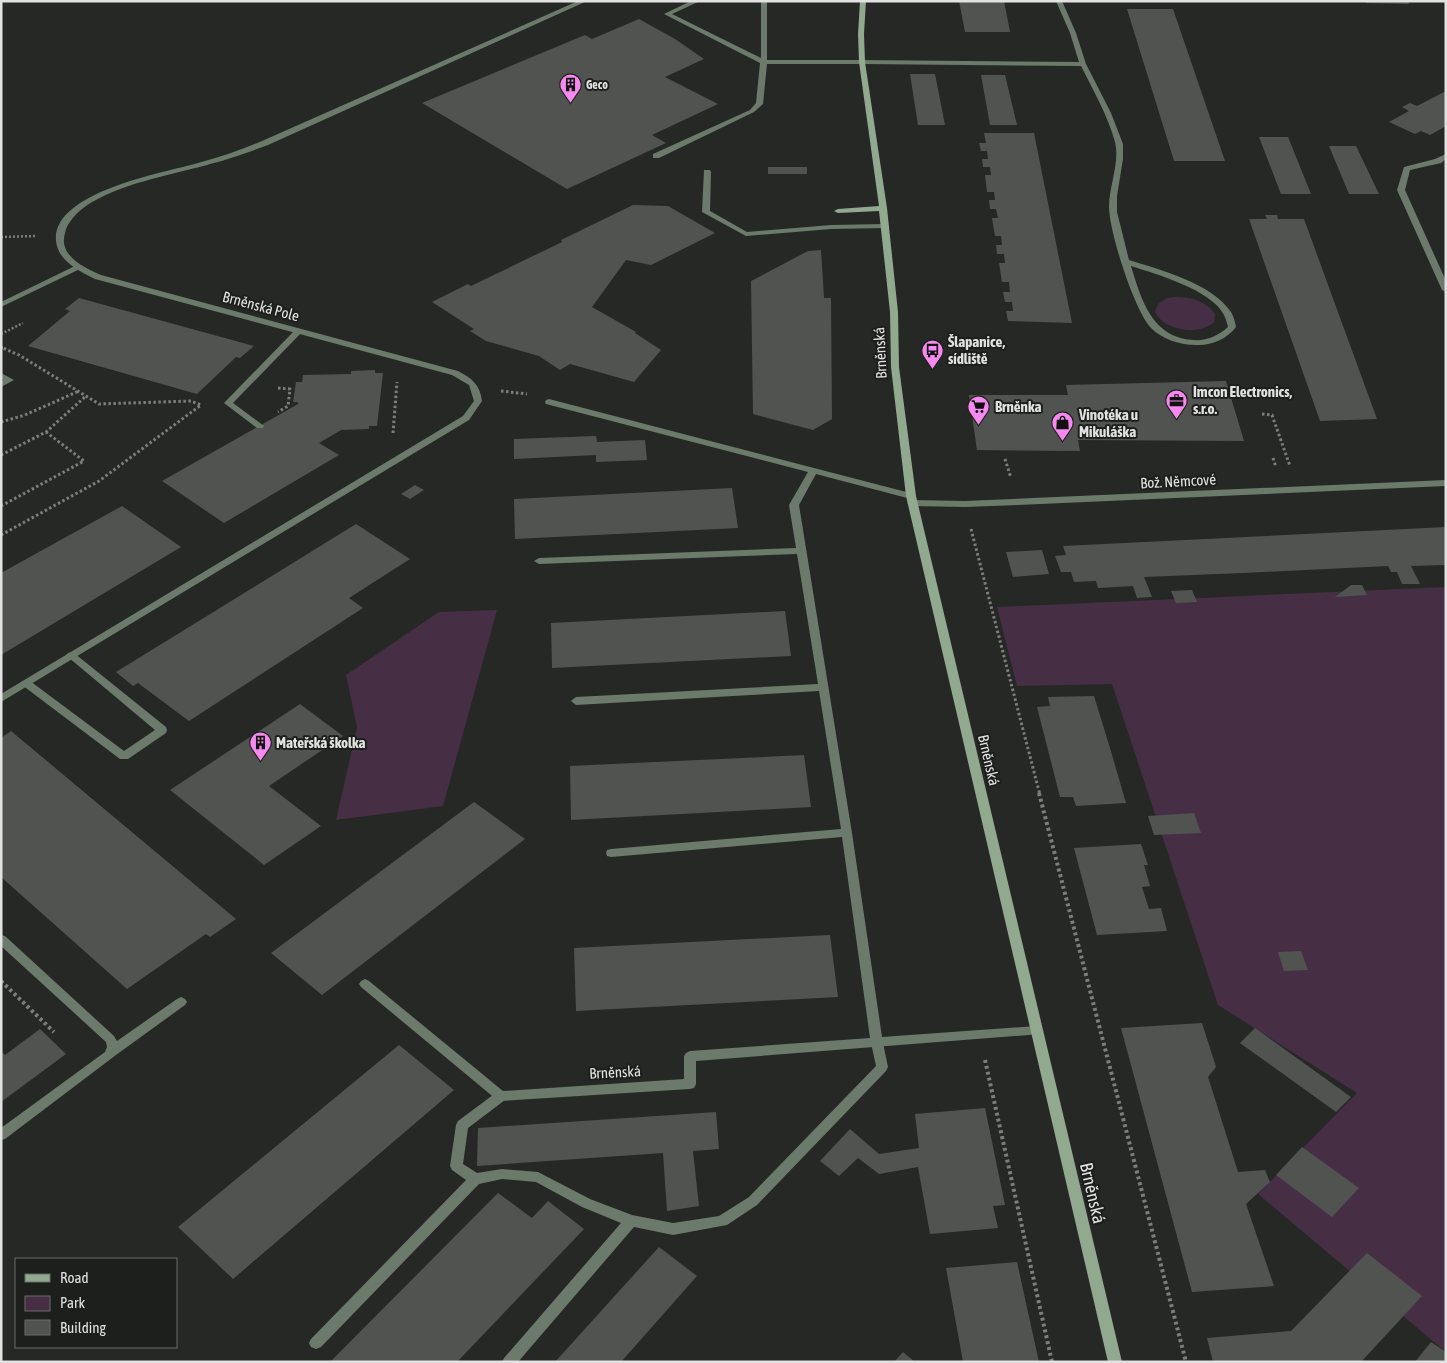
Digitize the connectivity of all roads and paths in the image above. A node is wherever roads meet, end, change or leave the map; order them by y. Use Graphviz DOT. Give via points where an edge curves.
graph roads {
  1 [pos="584,1"];
  2 [pos="697,1"];
  3 [pos="764,1"];
  4 [pos="863,1"];
  5 [pos="1059,1"];
  6 [pos="764,62"];
  7 [pos="862,62"];
  8 [pos="1083,64"];
  9 [pos="656,156"];
  10 [pos="1446,156"];
  11 [pos="1442,161"];
  12 [pos="707,172"];
  13 [pos="883,208"];
  14 [pos="838,211"];
  15 [pos="885,226"];
  16 [pos="60,233"];
  17 [pos="1,237"];
  18 [pos="1127,262"];
  19 [pos="78,268"];
  20 [pos="1446,290"];
  21 [pos="1,305"];
  22 [pos="26,322"];
  23 [pos="299,332"];
  24 [pos="1,334"];
  25 [pos="1,347"];
  26 [pos="1,375"];
  27 [pos="282,382"];
  28 [pos="1,385"];
  29 [pos="476,388"];
  30 [pos="79,391"];
  31 [pos="86,396"];
  32 [pos="549,402"];
  33 [pos="1262,414"];
  34 [pos="272,415"];
  35 [pos="1,422"];
  36 [pos="260,426"];
  37 [pos="46,432"];
  38 [pos="1,455"];
  39 [pos="1290,467"];
  40 [pos="813,472"];
  41 [pos="1446,483"];
  42 [pos="911,500"];
  43 [pos="965,504"];
  44 [pos="1,506"];
  45 [pos="1,535"];
  46 [pos="802,551"];
  47 [pos="540,561"];
  48 [pos="71,656"];
  49 [pos="26,683"];
  50 [pos="823,687"];
  51 [pos="1,698"];
  52 [pos="576,702"];
  53 [pos="847,832"];
  54 [pos="611,853"];
  55 [pos="1,939"];
  56 [pos="1,981"];
  57 [pos="365,984"];
  58 [pos="181,1002"];
  59 [pos="1037,1031"];
  60 [pos="54,1032"];
  61 [pos="979,1036"];
  62 [pos="877,1043"];
  63 [pos="113,1051"];
  64 [pos="501,1096"];
  65 [pos="1,1135"];
  66 [pos="474,1179"];
  67 [pos="631,1220"];
  68 [pos="316,1343"];
  69 [pos="509,1362"];
  70 [pos="1052,1362"];
  71 [pos="1115,1362"];
  72 [pos="1186,1362"];
  1 -- 16 [label="street" via="265,143 107,191 81,205 64,223"];
  2 -- 6 [label="street" via="667,14"];
  3 -- 6 [label="street"];
  4 -- 7 [label="street, Brněnská"];
  5 -- 8 [label="street"];
  6 -- 7 [label="street"];
  6 -- 9 [label="street" via="759,104 752,111"];
  7 -- 8 [label="street"];
  7 -- 13 [label="street, Brněnská"];
  8 -- 18 [label="street" via="1099,94 1119,146 1113,211"];
  10 -- 11 [label="street"];
  11 -- 20 [label="street" via="1407,169 1401,190"];
  12 -- 15 [label="street" via="706,212 746,234"];
  13 -- 14 [label="street"];
  13 -- 15 [label="street, Brněnská"];
  15 -- 42 [label="street, Brněnská" via="894,312 895,367"];
  16 -- 17 [label="path"];
  16 -- 19 [label="street, Brněnská Pole" via="60,245 65,256"];
  18 -- 18 [label="street" via="1144,312 1149,321 1166,335 1203,343 1218,338 1232,327 1232,319 1218,301 1186,284"];
  19 -- 21 [label="street"];
  19 -- 23 [label="street, Brněnská Pole" via="98,277"];
  22 -- 24 [label="path"];
  23 -- 29 [label="street, Brněnská Pole" via="455,374 468,379"];
  23 -- 36 [label="street" via="228,403"];
  25 -- 30 [label="path"];
  26 -- 28 [label="street" via="10,380"];
  27 -- 34 [label="path" via="275,388 290,389 288,406"];
  29 -- 32 [label="path" via="528,394"];
  29 -- 48 [label="street" via="478,402 466,418"];
  30 -- 31 [label="path"];
  30 -- 35 [label="path"];
  31 -- 37 [label="path"];
  31 -- 45 [label="path" via="99,404 191,401 201,405 99,480"];
  32 -- 40 [label="street"];
  33 -- 39 [label="path" via="1272,415"];
  37 -- 38 [label="path"];
  37 -- 44 [label="path" via="84,461"];
  40 -- 42 [label="street"];
  40 -- 46 [label="street" via="794,505"];
  41 -- 43 [label="street, Bož. Němcové"];
  42 -- 43 [label="street, Bož. Němcové"];
  42 -- 59 [label="street, Brněnská"];
  43 -- 72 [label="path"];
  46 -- 47 [label="street"];
  46 -- 50 [label="street"];
  48 -- 49 [label="street"];
  48 -- 49 [label="street" via="162,730 124,756"];
  49 -- 51 [label="street"];
  50 -- 52 [label="street"];
  50 -- 53 [label="street"];
  53 -- 54 [label="street"];
  53 -- 62 [label="street"];
  55 -- 63 [label="street" via="110,1039"];
  56 -- 60 [label="path"];
  57 -- 64 [label="street"];
  58 -- 63 [label="street"];
  59 -- 61 [label="street, Brněnská"];
  59 -- 71 [label="street, Brněnská"];
  61 -- 62 [label="street, Brněnská"];
  61 -- 70 [label="path"];
  62 -- 64 [label="street, Brněnská" via="690,1056 690,1084"];
  62 -- 67 [label="street" via="882,1067 753,1201 722,1221 672,1229"];
  63 -- 65 [label="street"];
  64 -- 66 [label="street" via="462,1125 456,1166"];
  66 -- 67 [label="street" via="502,1174 538,1177 586,1202"];
  66 -- 68 [label="street"];
  67 -- 69 [label="street"];
}
